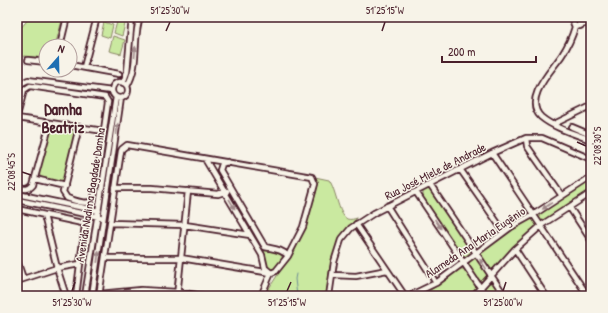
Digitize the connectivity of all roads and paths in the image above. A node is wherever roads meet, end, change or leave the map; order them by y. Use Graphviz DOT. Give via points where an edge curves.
graph roads {
  1 [pos="19,17"];
  2 [pos="67,17"];
  3 [pos="97,17"];
  4 [pos="132,17"];
  5 [pos="140,17"];
  6 [pos="571,17"];
  7 [pos="578,17"];
  8 [pos="17,20"];
  9 [pos="591,21"];
  10 [pos="580,26"];
  11 [pos="575,27"];
  12 [pos="62,38"];
  13 [pos="28,60"];
  14 [pos="38,61"];
  15 [pos="78,66"];
  16 [pos="84,66"];
  17 [pos="119,74"];
  18 [pos="125,84"];
  19 [pos="112,91"];
  20 [pos="17,93"];
  21 [pos="116,97"];
  22 [pos="121,98"];
  23 [pos="591,106"];
  24 [pos="17,117"];
  25 [pos="50,123"];
  26 [pos="554,124"];
  27 [pos="572,127"];
  28 [pos="79,128"];
  29 [pos="104,131"];
  30 [pos="591,135"];
  31 [pos="526,138"];
  32 [pos="591,140"];
  33 [pos="492,153"];
  34 [pos="205,159"];
  35 [pos="591,159"];
  36 [pos="227,162"];
  37 [pos="460,169"];
  38 [pos="591,177"];
  39 [pos="36,179"];
  40 [pos="430,185"];
  41 [pos="64,186"];
  42 [pos="17,188"];
  43 [pos="116,188"];
  44 [pos="231,189"];
  45 [pos="188,191"];
  46 [pos="225,192"];
  47 [pos="416,192"];
  48 [pos="591,193"];
  49 [pos="17,194"];
  50 [pos="30,196"];
  51 [pos="562,196"];
  52 [pos="17,200"];
  53 [pos="29,203"];
  54 [pos="61,203"];
  55 [pos="387,206"];
  56 [pos="570,208"];
  57 [pos="17,209"];
  58 [pos="60,209"];
  59 [pos="98,211"];
  60 [pos="105,212"];
  61 [pos="44,215"];
  62 [pos="533,215"];
  63 [pos="97,217"];
  64 [pos="104,218"];
  65 [pos="110,223"];
  66 [pos="356,224"];
  67 [pos="185,225"];
  68 [pos="541,226"];
  69 [pos="504,232"];
  70 [pos="250,235"];
  71 [pos="591,240"];
  72 [pos="515,249"];
  73 [pos="476,253"];
  74 [pos="288,256"];
  75 [pos="105,258"];
  76 [pos="181,258"];
  77 [pos="17,261"];
  78 [pos="464,262"];
  79 [pos="80,264"];
  80 [pos="57,268"];
  81 [pos="387,270"];
  82 [pos="271,273"];
  83 [pos="332,275"];
  84 [pos="491,276"];
  85 [pos="23,278"];
  86 [pos="17,281"];
  87 [pos="436,283"];
  88 [pos="481,288"];
  89 [pos="177,294"];
  90 [pos="99,295"];
  91 [pos="66,296"];
  92 [pos="76,296"];
  93 [pos="85,296"];
  94 [pos="92,296"];
  95 [pos="202,296"];
  96 [pos="261,296"];
  97 [pos="329,296"];
  98 [pos="405,296"];
  99 [pos="409,296"];
  100 [pos="474,296"];
  101 [pos="486,296"];
  102 [pos="505,296"];
  103 [pos="546,296"];
  104 [pos="588,296"];
  1 -- 8 [label="street"];
  2 -- 12 [label="street"];
  3 -- 16 [label="street"];
  4 -- 18 [label="street"];
  18 -- 5 [label="street, one-way" via="132,78"];
  6 -- 11 [label="street"];
  7 -- 10 [label="street"];
  9 -- 10 [label="street"];
  10 -- 11 [label="street"];
  11 -- 26 [label="street" via="562,56 540,86 536,97 536,107 540,116"];
  13 -- 14 [label="street"];
  15 -- 16 [label="street"];
  16 -- 17 [label="street"];
  18 -- 19 [label="street" via="118,82"];
  18 -- 22 [label="street" via="128,94"];
  19 -- 20 [label="street" via="28,80 20,84"];
  19 -- 21 [label="street"];
  21 -- 22 [label="street"];
  21 -- 59 [label="street, Avenida Nadima Bagdade Damha"];
  60 -- 22 [label="street, Avenida Nadima Bagdade Damha, one-way"];
  23 -- 26 [label="street"];
  24 -- 25 [label="street"];
  24 -- 29 [label="street, Avenida Nadima Bagdade Damha" via="24,90 30,86 105,97 108,102"];
  25 -- 28 [label="street"];
  25 -- 39 [label="street"];
  26 -- 32 [label="street"];
  27 -- 30 [label="street"];
  28 -- 29 [label="street"];
  28 -- 41 [label="street"];
  29 -- 41 [label="street, Avenida Nadima Bagdade Damha" via="93,201 88,203 67,198 63,192"];
  31 -- 33 [label="street, Rua José Miele de Andrade"];
  31 -- 35 [label="street" via="542,138"];
  31 -- 51 [label="street" via="527,146"];
  33 -- 37 [label="street, Rua José Miele de Andrade"];
  33 -- 62 [label="street"];
  34 -- 36 [label="street"];
  34 -- 43 [label="street" via="127,145 122,149"];
  34 -- 46 [label="street"];
  36 -- 44 [label="street" via="222,164 220,170"];
  36 -- 74 [label="street" via="312,177 314,180 303,226"];
  37 -- 40 [label="street, Rua José Miele de Andrade"];
  37 -- 69 [label="street"];
  38 -- 51 [label="street, Alameda Ana Maria Eugênio"];
  39 -- 41 [label="street"];
  39 -- 42 [label="street" via="27,190"];
  40 -- 47 [label="street, Rua José Miele de Andrade"];
  40 -- 73 [label="street"];
  43 -- 45 [label="street"];
  43 -- 65 [label="street"];
  44 -- 46 [label="street"];
  44 -- 74 [label="street" via="265,247 280,250"];
  45 -- 46 [label="street" via="218,194"];
  45 -- 67 [label="street"];
  46 -- 70 [label="street, one-way"];
  47 -- 55 [label="street, Rua José Miele de Andrade"];
  47 -- 78 [label="street, one-way"];
  48 -- 56 [label="street, Alameda Ana Maria Eugênio"];
  49 -- 50 [label="street"];
  50 -- 53 [label="street"];
  50 -- 54 [label="street"];
  51 -- 62 [label="street, Alameda Ana Maria Eugênio, one-way"];
  52 -- 53 [label="street"];
  53 -- 58 [label="street"];
  54 -- 58 [label="street"];
  54 -- 59 [label="street"];
  55 -- 66 [label="street, Rua José Miele de Andrade"];
  55 -- 87 [label="street"];
  56 -- 68 [label="street, Alameda Ana Maria Eugênio"];
  56 -- 71 [label="street"];
  57 -- 61 [label="street"];
  58 -- 63 [label="street"];
  59 -- 60 [label="street"];
  59 -- 63 [label="street, Avenida Nadima Bagdade Damha"];
  60 -- 64 [label="street, Avenida Nadima Bagdade Damha"];
  61 -- 79 [label="street" via="85,225"];
  61 -- 80 [label="street"];
  62 -- 68 [label="street"];
  62 -- 69 [label="street, Alameda Ana Maria Eugênio"];
  63 -- 64 [label="street"];
  63 -- 93 [label="street, Avenida Nadima Bagdade Damha"];
  94 -- 64 [label="street, Avenida Nadima Bagdade Damha, one-way"];
  65 -- 67 [label="street"];
  65 -- 75 [label="street"];
  66 -- 81 [label="street"];
  66 -- 83 [label="street, Rua José Miele de Andrade" via="341,240"];
  67 -- 70 [label="street"];
  67 -- 76 [label="street"];
  68 -- 72 [label="street, Alameda Ana Maria Eugênio"];
  68 -- 104 [label="street"];
  69 -- 73 [label="street, Alameda Ana Maria Eugênio"];
  70 -- 82 [label="street" via="262,255 265,268"];
  72 -- 84 [label="street, Alameda Ana Maria Eugênio"];
  72 -- 103 [label="street"];
  73 -- 78 [label="street, Alameda Ana Maria Eugênio"];
  84 -- 73 [label="street, one-way"];
  74 -- 82 [label="street" via="276,271"];
  75 -- 76 [label="street"];
  75 -- 90 [label="street"];
  76 -- 82 [label="street"];
  76 -- 89 [label="street"];
  77 -- 85 [label="street"];
  78 -- 87 [label="street, Alameda Ana Maria Eugênio"];
  78 -- 88 [label="street"];
  79 -- 80 [label="street"];
  79 -- 92 [label="street"];
  80 -- 85 [label="street"];
  80 -- 91 [label="street"];
  81 -- 83 [label="street" via="356,276"];
  81 -- 98 [label="street"];
  82 -- 96 [label="street"];
  83 -- 97 [label="street, Rua José Miele de Andrade"];
  84 -- 88 [label="street, Alameda Ana Maria Eugênio"];
  84 -- 102 [label="street"];
  85 -- 86 [label="street"];
  87 -- 99 [label="street, Alameda Ana Maria Eugênio"];
  88 -- 100 [label="street, Alameda Ana Maria Eugênio"];
  88 -- 101 [label="street"];
  89 -- 90 [label="street" via="142,290"];
  89 -- 95 [label="street"];
}
